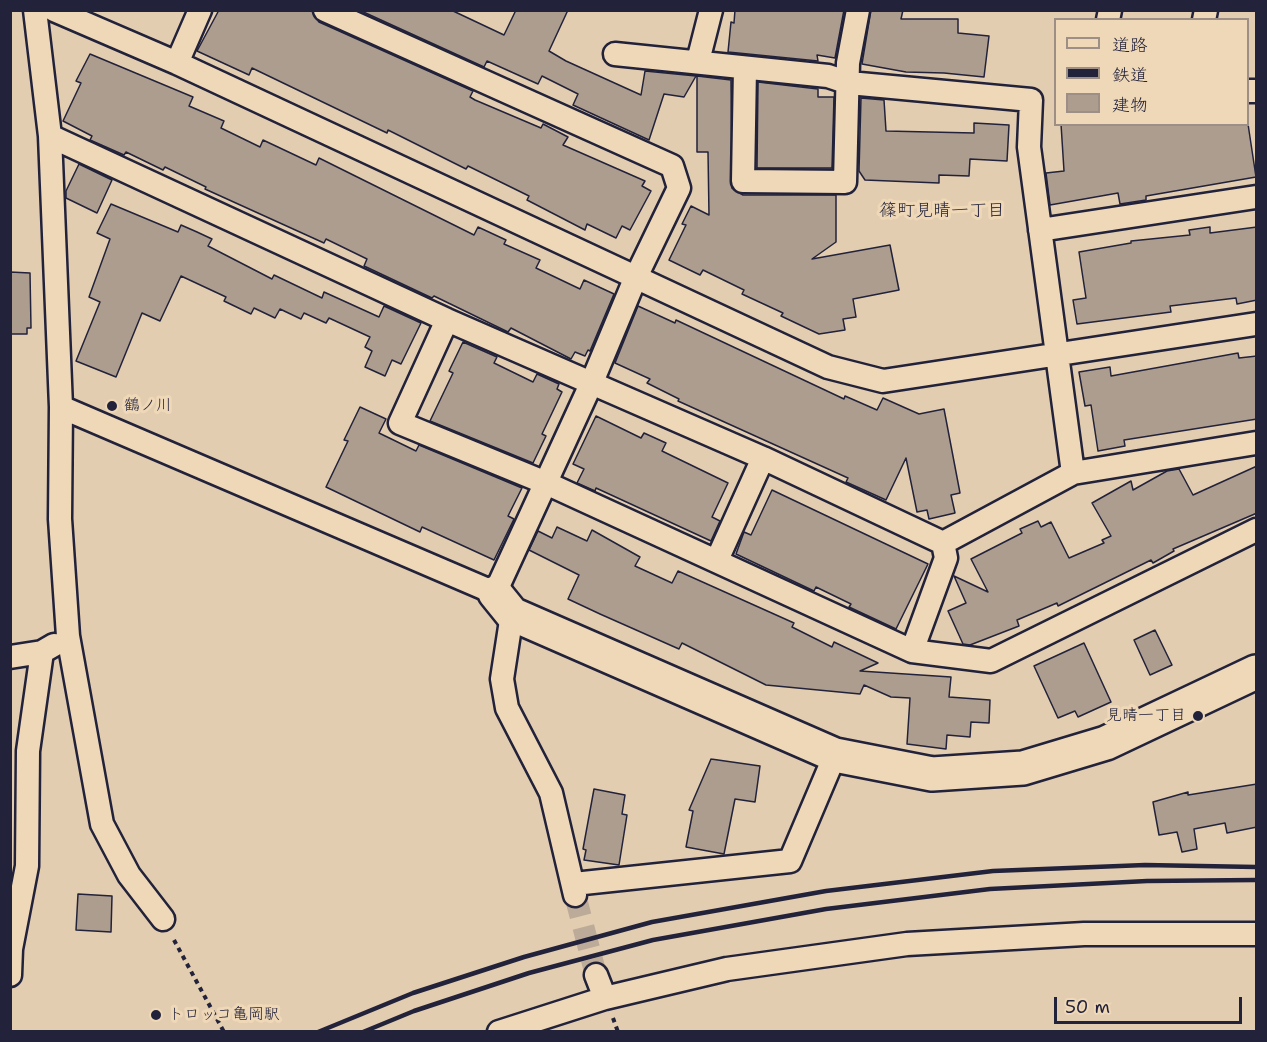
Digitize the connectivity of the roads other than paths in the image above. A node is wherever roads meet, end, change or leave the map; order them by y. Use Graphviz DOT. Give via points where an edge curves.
graph roads {
  1 [pos="35,10"];
  2 [pos="54,10"];
  3 [pos="200,10"];
  4 [pos="325,10"];
  5 [pos="711,10"];
  6 [pos="858,10"];
  7 [pos="615,54"];
  8 [pos="698,61"];
  9 [pos="177,63"];
  10 [pos="745,68"];
  11 [pos="849,83"];
  12 [pos="50,136"];
  13 [pos="1257,197"];
  14 [pos="1040,230"];
  15 [pos="635,279"];
  16 [pos="447,320"];
  17 [pos="1257,324"];
  18 [pos="1057,355"];
  19 [pos="592,382"];
  20 [pos="61,407"];
  21 [pos="1257,443"];
  22 [pos="763,458"];
  23 [pos="1073,473"];
  24 [pos="546,483"];
  25 [pos="1257,530"];
  26 [pos="943,543"];
  27 [pos="717,560"];
  28 [pos="504,604"];
  29 [pos="68,636"];
  30 [pos="912,651"];
  31 [pos="42,652"];
  32 [pos="10,657"];
  33 [pos="1257,672"];
  34 [pos="835,755"];
  35 [pos="163,919"];
  36 [pos="1257,934"];
  37 [pos="10,975"];
  38 [pos="596,975"];
  39 [pos="605,999"];
  40 [pos="499,1032"];
  1 -- 12 [label="street"];
  2 -- 9 [label="street"];
  3 -- 9 [label="street"];
  4 -- 15 [label="street" via="672,166 679,188"];
  5 -- 8 [label="street"];
  6 -- 11 [label="street" via="848,63"];
  7 -- 8 [label="street"];
  8 -- 10 [label="street"];
  9 -- 15 [label="street"];
  10 -- 11 [label="street" via="828,76"];
  10 -- 11 [label="street" via="743,180 845,182"];
  11 -- 14 [label="street" via="1030,100 1029,147"];
  12 -- 16 [label="street"];
  12 -- 20 [label="street"];
  13 -- 14 [label="street"];
  14 -- 18 [label="street"];
  15 -- 18 [label="street" via="828,367 883,381"];
  15 -- 19 [label="street"];
  16 -- 19 [label="street"];
  16 -- 24 [label="street" via="400,423"];
  17 -- 18 [label="street"];
  18 -- 23 [label="street"];
  19 -- 22 [label="street"];
  19 -- 24 [label="street"];
  20 -- 28 [label="street"];
  20 -- 29 [label="street" via="60,519"];
  21 -- 23 [label="street"];
  22 -- 26 [label="street"];
  22 -- 27 [label="street"];
  23 -- 26 [label="street"];
  24 -- 27 [label="street"];
  24 -- 28 [label="street"];
  25 -- 30 [label="street" via="991,661"];
  26 -- 30 [label="street" via="946,558"];
  27 -- 30 [label="street"];
  28 -- 34 [label="street"];
  28 -- 34 [label="street" via="502,679 507,708 551,793 574,889 790,861"];
  29 -- 31 [label="street"];
  29 -- 35 [label="street" via="102,824 129,875"];
  31 -- 32 [label="street"];
  31 -- 37 [label="street" via="28,752 27,866 11,949"];
  33 -- 34 [label="street" via="1106,743 1023,768 932,774"];
  36 -- 39 [label="street" via="1084,934 907,944 727,969"];
  38 -- 39 [label="street"];
  39 -- 40 [label="street"];
}
